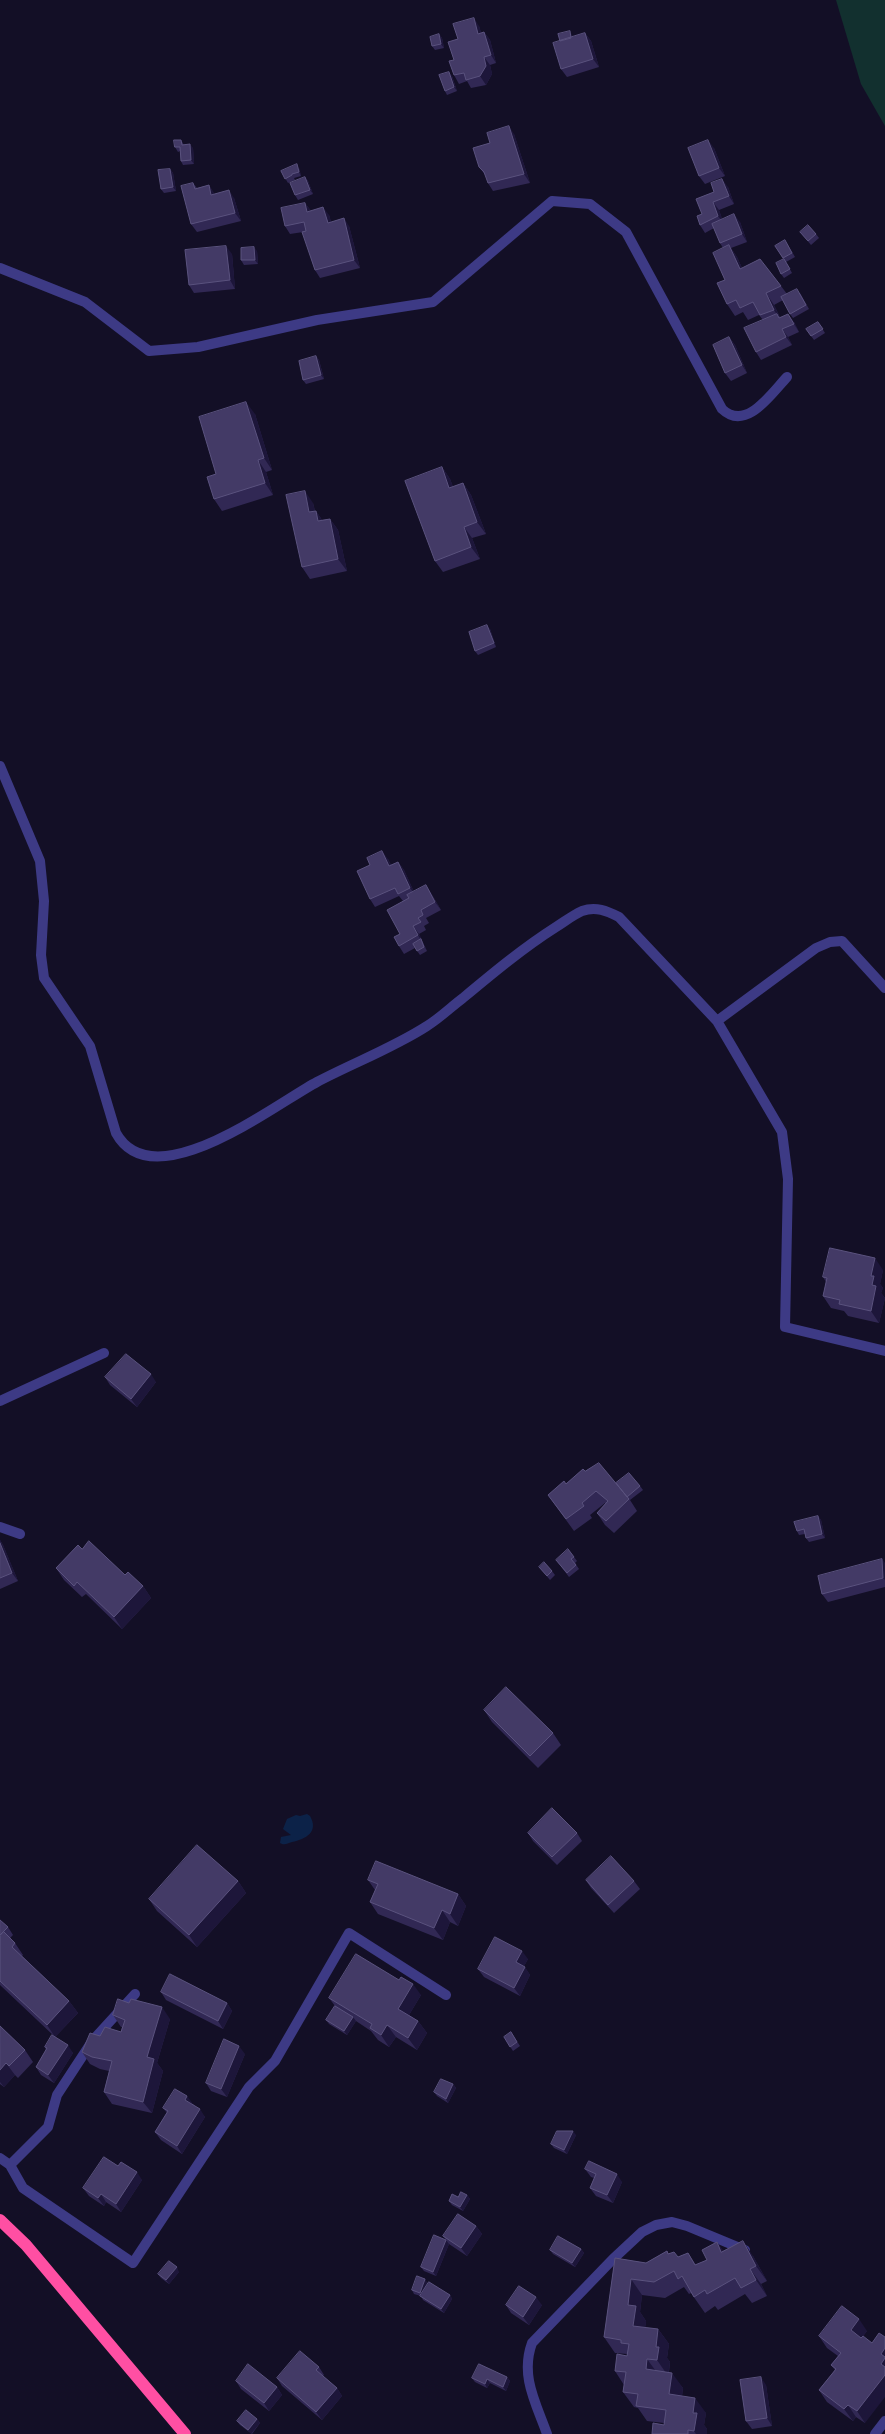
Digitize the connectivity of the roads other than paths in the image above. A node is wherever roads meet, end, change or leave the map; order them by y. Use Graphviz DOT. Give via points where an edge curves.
graph roads {
  1 [pos="0,268"];
  2 [pos="787,377"];
  3 [pos="0,766"];
  4 [pos="885,988"];
  5 [pos="717,1021"];
  6 [pos="885,1351"];
  7 [pos="104,1353"];
  8 [pos="0,1401"];
  9 [pos="0,1527"];
  10 [pos="20,1534"];
  11 [pos="135,1994"];
  12 [pos="446,1994"];
  13 [pos="0,2158"];
  14 [pos="10,2164"];
  15 [pos="0,2220"];
  16 [pos="746,2250"];
  17 [pos="885,2421"];
  18 [pos="185,2434"];
  19 [pos="547,2434"];
  20 [pos="875,2434"];
  1 -- 2 [label="street" via="85,302 149,351 198,347 317,320 433,302 552,200 590,204 626,232 727,414 739,418 751,413"];
  3 -- 5 [label="street" via="40,861 44,901 41,955 44,978 90,1046 116,1133 122,1144 134,1153 167,1156 194,1150 229,1135 315,1083 428,1026 530,944 582,911 601,909 619,917"];
  4 -- 5 [label="street" via="842,941 830,942 816,948"];
  5 -- 6 [label="street" via="782,1132 788,1179 785,1327"];
  7 -- 8 [label="street"];
  9 -- 10 [label="street"];
  11 -- 14 [label="street" via="93,2040 57,2095 48,2127"];
  12 -- 14 [label="street" via="349,1933 275,2061 249,2087 133,2262 23,2188"];
  13 -- 14 [label="street"];
  15 -- 18 [label="highway" via="26,2245"];
  16 -- 19 [label="street" via="672,2222 656,2224 642,2232 542,2331 530,2350 526,2372"];
  17 -- 20 [label="street"];
}
